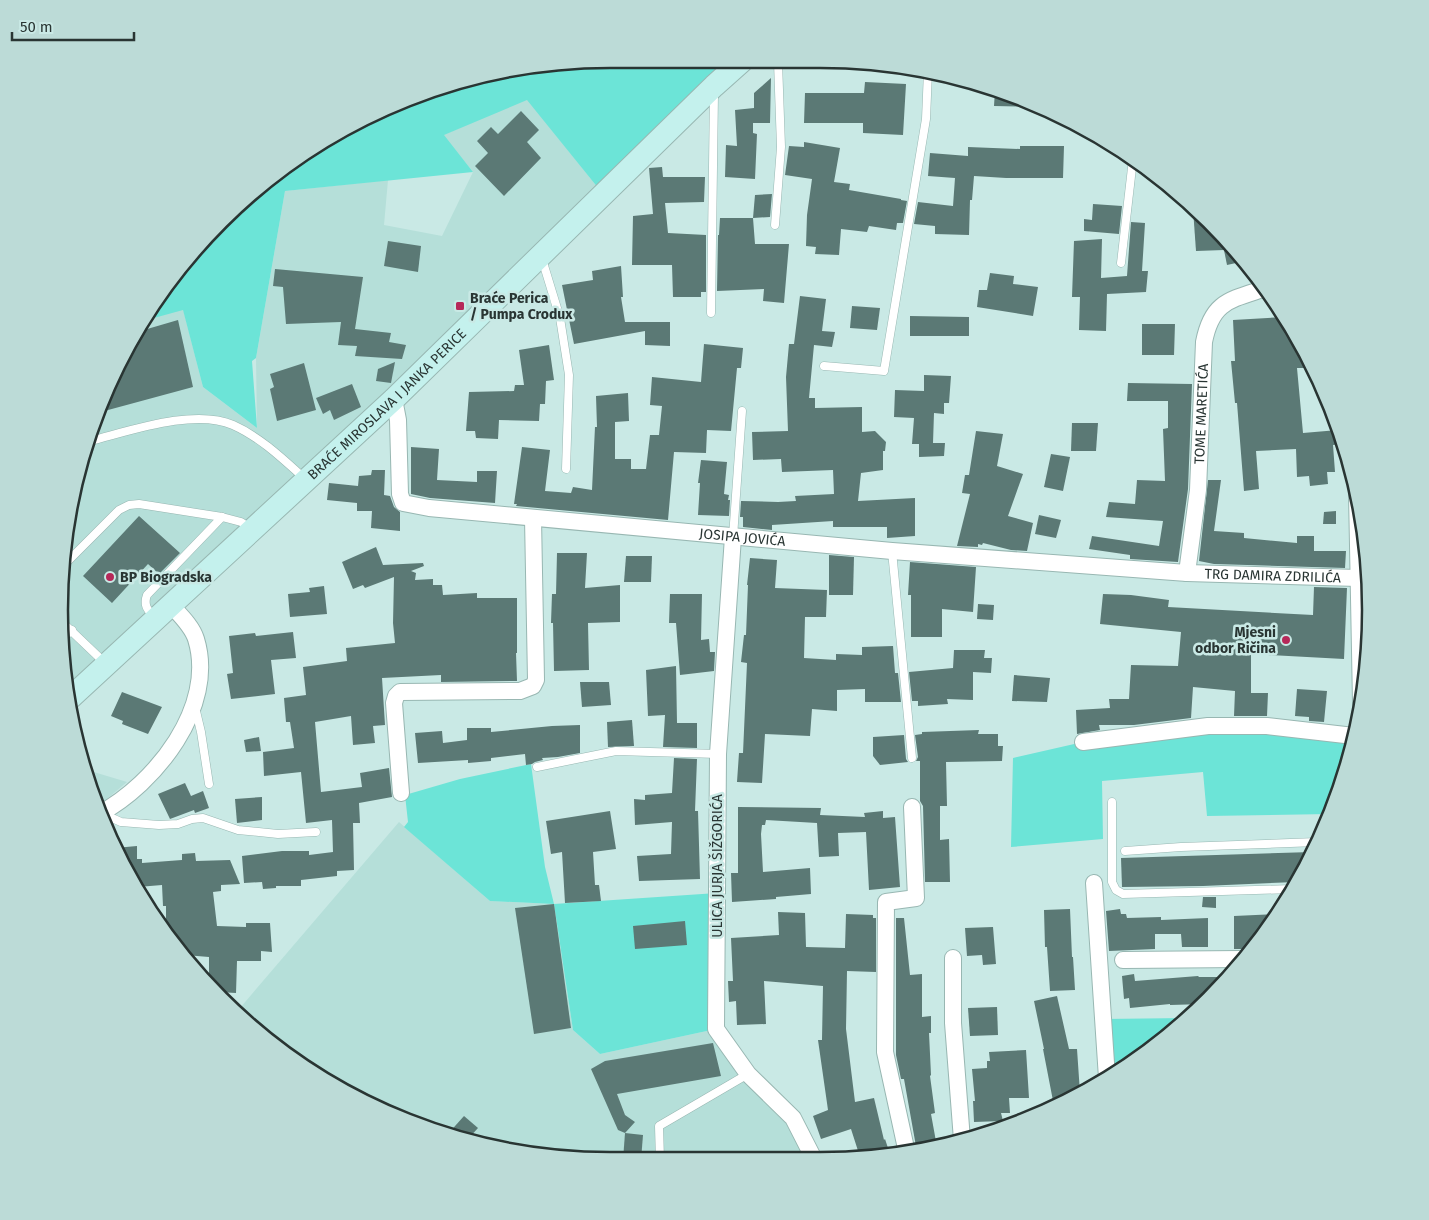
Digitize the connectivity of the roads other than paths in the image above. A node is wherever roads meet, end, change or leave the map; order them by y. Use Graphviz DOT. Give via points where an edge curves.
graph roads {
  1 [pos="734,68"];
  2 [pos="778,68"];
  3 [pos="928,79"];
  4 [pos="714,86"];
  5 [pos="1132,168"];
  6 [pos="775,225"];
  7 [pos="541,255"];
  8 [pos="1121,263"];
  9 [pos="1257,291"];
  10 [pos="711,313"];
  11 [pos="824,366"];
  12 [pos="394,399"];
  13 [pos="742,411"];
  14 [pos="95,440"];
  15 [pos="566,469"];
  16 [pos="306,480"];
  17 [pos="222,517"];
  18 [pos="533,518"];
  19 [pos="252,530"];
  20 [pos="732,537"];
  21 [pos="892,551"];
  22 [pos="1358,555"];
  23 [pos="70,560"];
  24 [pos="1187,573"];
  25 [pos="1358,578"];
  26 [pos="1361,594"];
  27 [pos="163,612"];
  28 [pos="68,627"];
  29 [pos="72,630"];
  30 [pos="69,633"];
  31 [pos="106,664"];
  32 [pos="74,694"];
  33 [pos="194,703"];
  34 [pos="1346,735"];
  35 [pos="1083,742"];
  36 [pos="718,754"];
  37 [pos="912,758"];
  38 [pos="538,767"];
  39 [pos="209,784"];
  40 [pos="401,793"];
  41 [pos="1112,802"];
  42 [pos="912,807"];
  43 [pos="106,810"];
  44 [pos="108,816"];
  45 [pos="316,832"];
  46 [pos="1309,842"];
  47 [pos="1126,851"];
  48 [pos="1094,883"];
  49 [pos="1284,889"];
  50 [pos="953,958"];
  51 [pos="1234,959"];
  52 [pos="1123,960"];
  53 [pos="1106,1070"];
  54 [pos="748,1074"];
  55 [pos="961,1133"];
  56 [pos="906,1145"];
  57 [pos="660,1152"];
  58 [pos="810,1152"];
  1 -- 4 [label="main road, BRAĆE MIROSLAVA I JANKA PERICE"];
  2 -- 6 [label="lane" via="781,147"];
  3 -- 11 [label="lane" via="926,119 884,371"];
  4 -- 7 [label="main road, BRAĆE MIROSLAVA I JANKA PERICE"];
  4 -- 10 [label="lane"];
  5 -- 8 [label="lane"];
  7 -- 12 [label="main road, BRAĆE MIROSLAVA I JANKA PERICE"];
  7 -- 15 [label="lane" via="560,318 569,375"];
  9 -- 24 [label="street, TOME MARETIĆA" via="1232,299 1218,308 1208,324 1204,342 1198,490"];
  12 -- 16 [label="main road, BRAĆE MIROSLAVA I JANKA PERICE"];
  12 -- 18 [label="street, JOSIPA JOVIĆA" via="398,420 400,494 404,502 428,508"];
  13 -- 20 [label="lane"];
  14 -- 16 [label="lane" via="179,420 209,420 232,425 260,441"];
  16 -- 19 [label="main road, BRAĆE MIROSLAVA I JANKA PERICE"];
  17 -- 19 [label="lane" via="241,522"];
  17 -- 23 [label="lane" via="128,505 119,510"];
  17 -- 27 [label="lane" via="147,595 146,608"];
  18 -- 20 [label="street, JOSIPA JOVIĆA"];
  18 -- 40 [label="street" via="536,680 532,686 520,691 400,692 394,703"];
  19 -- 27 [label="main road, BRAĆE MIROSLAVA I JANKA PERICE"];
  20 -- 21 [label="street, JOSIPA JOVIĆA"];
  20 -- 36 [label="street, ULICA JURJA ŠIŽGORIĆA"];
  21 -- 24 [label="street, JOSIPA JOVIĆA"];
  21 -- 37 [label="lane"];
  22 -- 25 [label="street"];
  24 -- 25 [label="street, TRG DAMIRA ZDRILIĆA"];
  25 -- 26 [label="street"];
  27 -- 31 [label="main road, BRAĆE MIROSLAVA I JANKA PERICE"];
  27 -- 33 [label="street" via="188,625 196,637 200,676"];
  28 -- 29 [label="lane"];
  29 -- 30 [label="lane"];
  29 -- 31 [label="lane"];
  31 -- 32 [label="main road, BRAĆE MIROSLAVA I JANKA PERICE"];
  33 -- 39 [label="lane"];
  33 -- 43 [label="street" via="186,725 157,767"];
  34 -- 35 [label="street" via="1267,726 1208,726"];
  36 -- 38 [label="lane" via="616,751"];
  36 -- 54 [label="street, ULICA JURJA ŠIŽGORIĆA" via="716,1029"];
  41 -- 49 [label="lane" via="1112,882 1122,894"];
  42 -- 56 [label="street" via="916,898 886,902 885,1052"];
  44 -- 45 [label="lane" via="121,822 159,825 203,818 238,830 278,834"];
  46 -- 47 [label="lane"];
  48 -- 53 [label="street"];
  50 -- 55 [label="street" via="953,1023"];
  51 -- 52 [label="street"];
  54 -- 57 [label="lane" via="659,1126"];
  54 -- 58 [label="street, ULICA JURJA ŠIŽGORIĆA" via="793,1118"];
}
